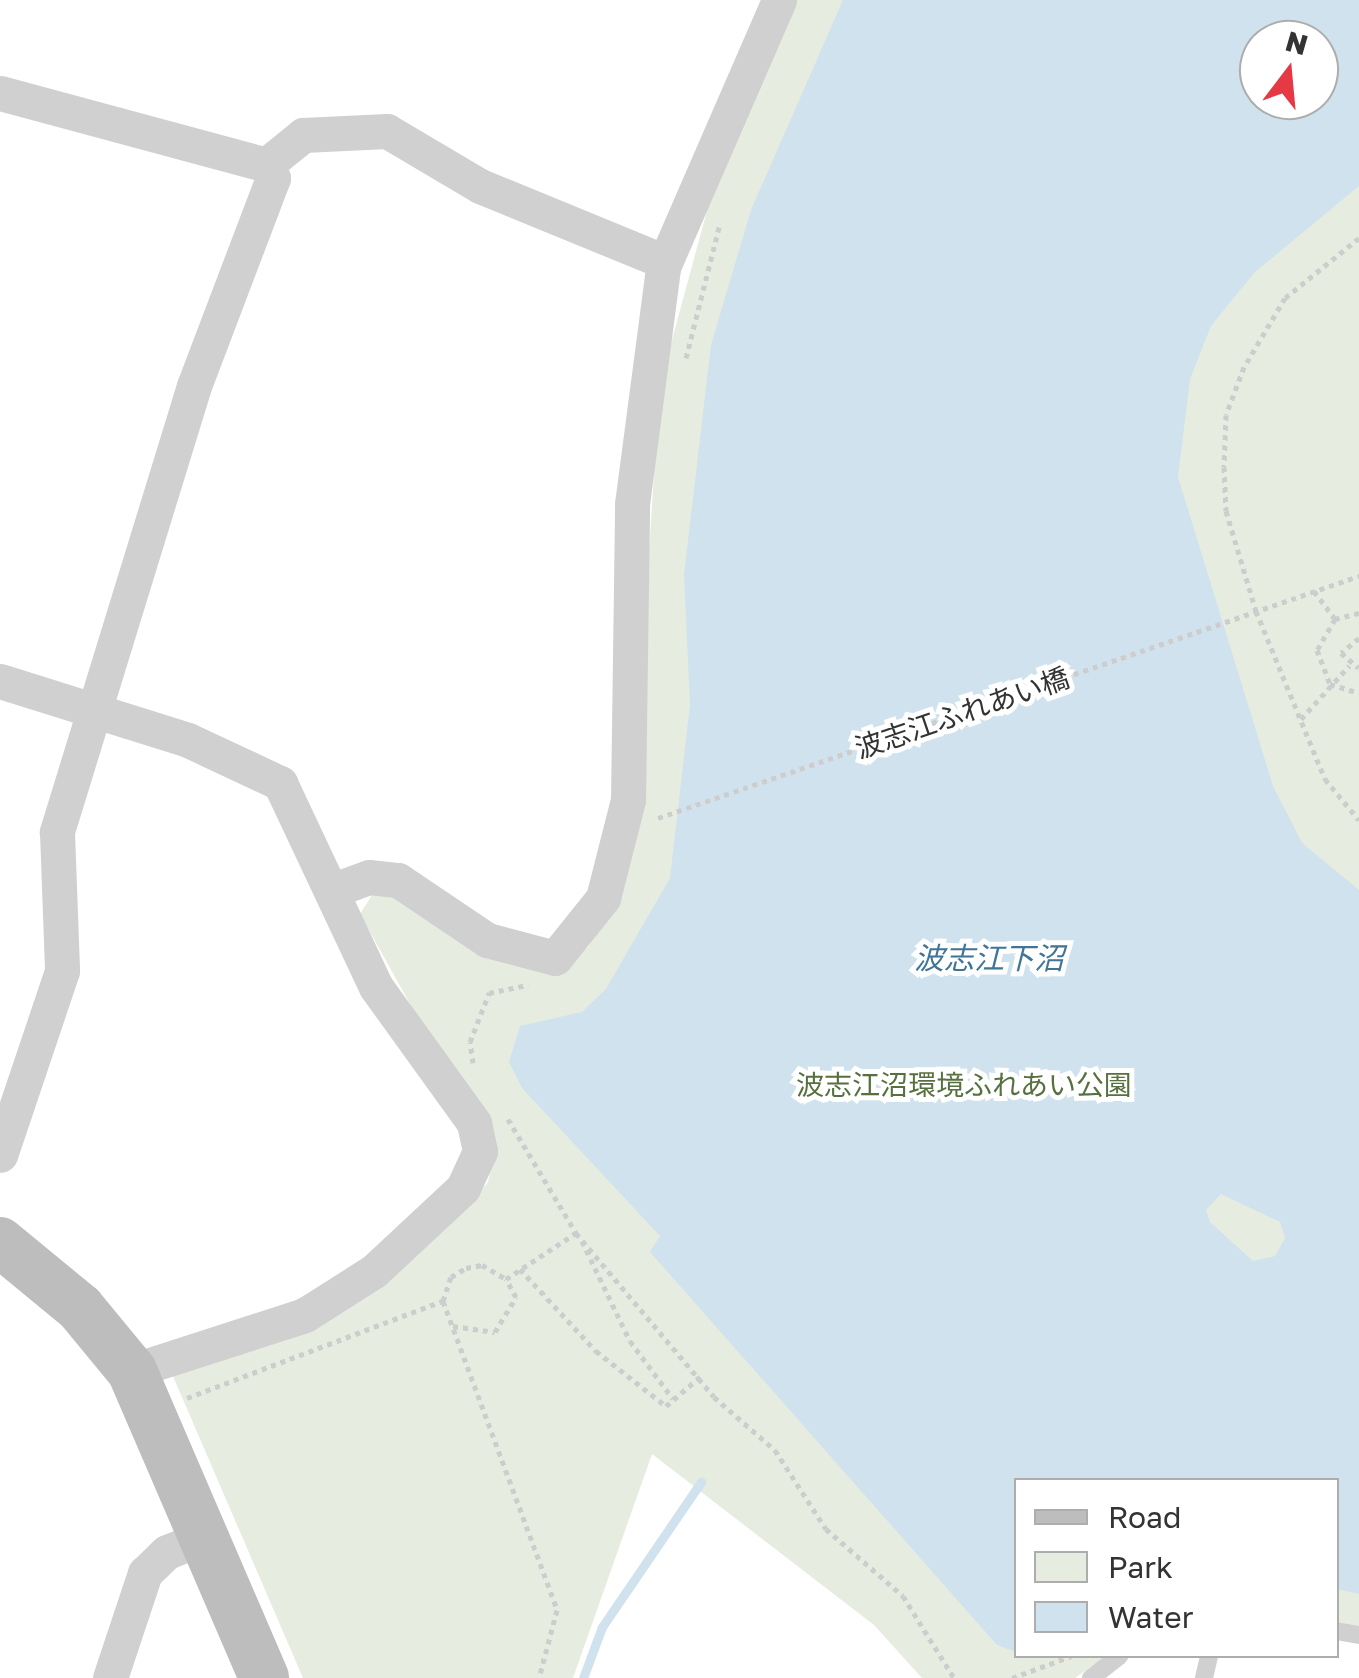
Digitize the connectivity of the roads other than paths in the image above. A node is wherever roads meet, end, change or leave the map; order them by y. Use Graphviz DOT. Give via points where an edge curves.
graph roads {
  1 [pos="780,0"];
  2 [pos="0,93"];
  3 [pos="266,164"];
  4 [pos="664,262"];
  5 [pos="0,682"];
  6 [pos="94,706"];
  7 [pos="331,891"];
  8 [pos="0,1156"];
  9 [pos="0,1242"];
  10 [pos="132,1371"];
  11 [pos="208,1536"];
  12 [pos="1117,1658"];
  13 [pos="110,1678"];
  14 [pos="264,1678"];
  15 [pos="1092,1678"];
  1 -- 4 [label="street"];
  2 -- 3 [label="street"];
  3 -- 4 [label="street" via="303,135 387,132 480,186"];
  3 -- 6 [label="street" via="273,178 194,386"];
  4 -- 7 [label="street" via="632,504 628,800 603,898 555,958 486,940 398,880 369,877"];
  5 -- 6 [label="street"];
  6 -- 7 [label="street" via="280,783"];
  6 -- 8 [label="street" via="57,832 62,971"];
  7 -- 10 [label="street" via="376,987 474,1123 475,1168 423,1231 305,1315"];
  9 -- 10 [label="street" via="80,1308"];
  10 -- 11 [label="street"];
  11 -- 13 [label="street" via="166,1552 145,1574"];
  11 -- 14 [label="street"];
  12 -- 15 [label="lane"];
}
